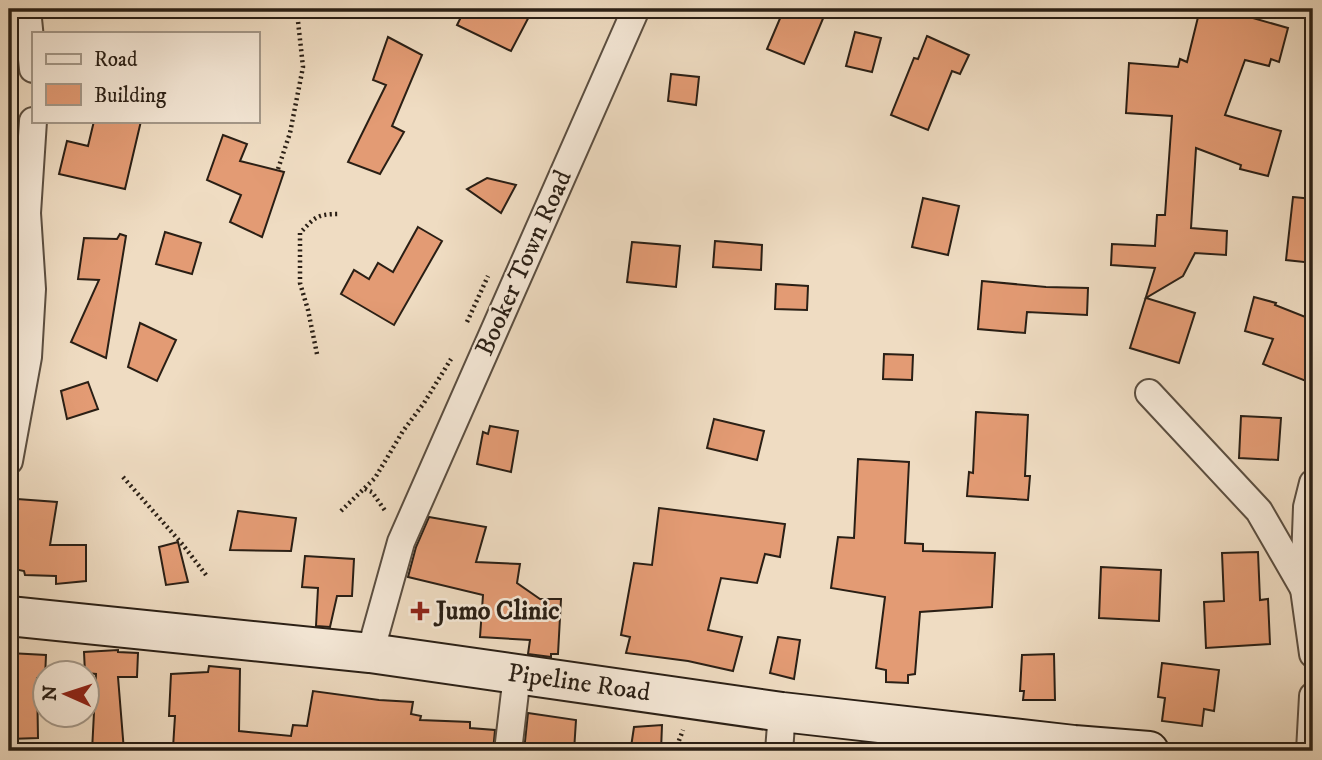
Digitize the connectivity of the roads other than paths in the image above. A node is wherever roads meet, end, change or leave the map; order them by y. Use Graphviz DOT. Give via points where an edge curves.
graph roads {
  1 [pos="27,9"];
  2 [pos="636,9"];
  3 [pos="32,59"];
  4 [pos="33,122"];
  5 [pos="1149,393"];
  6 [pos="9,461"];
  7 [pos="1313,482"];
  8 [pos="1304,589"];
  9 [pos="9,616"];
  10 [pos="370,653"];
  11 [pos="1313,654"];
  12 [pos="517,675"];
  13 [pos="1313,696"];
  14 [pos="782,712"];
  15 [pos="508,751"];
  16 [pos="779,751"];
  17 [pos="1149,751"];
  18 [pos="1310,751"];
  1 -- 3 [label="street"];
  2 -- 10 [label="street, Booker Town Road" via="401,542"];
  4 -- 6 [label="street" via="27,213 32,289 28,357"];
  5 -- 8 [label="street" via="1259,511"];
  7 -- 8 [label="street" via="1307,507"];
  8 -- 11 [label="street"];
  9 -- 10 [label="street, Pipeline Road"];
  10 -- 12 [label="street, Pipeline Road"];
  12 -- 14 [label="street, Pipeline Road"];
  12 -- 15 [label="street"];
  13 -- 18 [label="street"];
  14 -- 16 [label="street"];
  14 -- 17 [label="street, Pipeline Road"];
}
